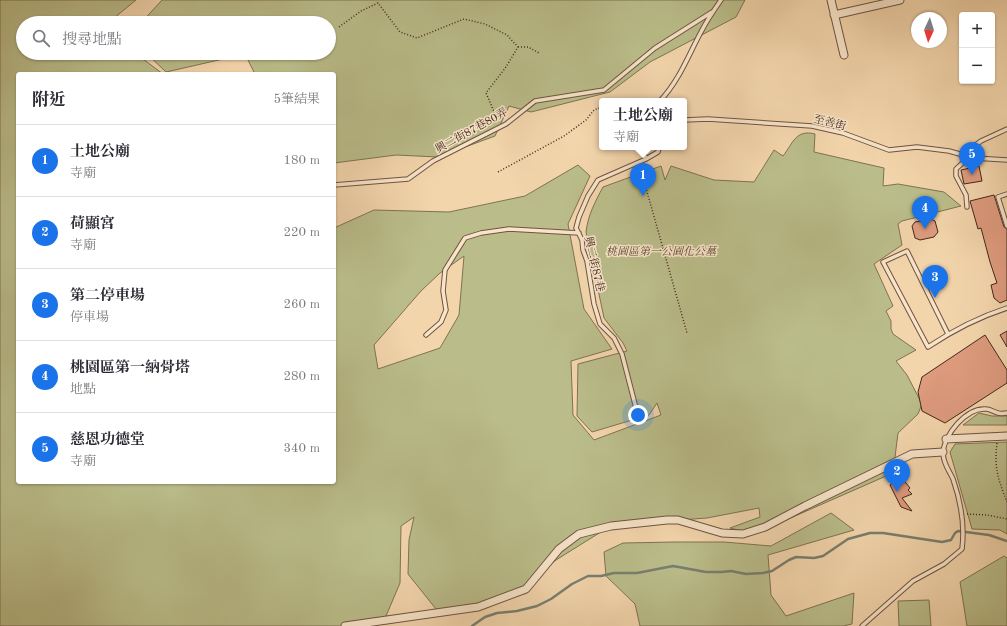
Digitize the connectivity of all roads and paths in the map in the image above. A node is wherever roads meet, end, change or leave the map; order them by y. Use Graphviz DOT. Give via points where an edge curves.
graph roads {
  1 [pos="721,0"];
  2 [pos="831,0"];
  3 [pos="900,0"];
  4 [pos="712,12"];
  5 [pos="834,15"];
  6 [pos="339,27"];
  7 [pos="518,47"];
  8 [pos="539,53"];
  9 [pos="844,55"];
  10 [pos="663,98"];
  11 [pos="599,108"];
  12 [pos="687,120"];
  13 [pos="1007,129"];
  14 [pos="493,130"];
  15 [pos="642,150"];
  16 [pos="658,150"];
  17 [pos="969,156"];
  18 [pos="646,159"];
  19 [pos="1007,160"];
  20 [pos="638,162"];
  21 [pos="498,172"];
  22 [pos="336,186"];
  23 [pos="1007,194"];
  24 [pos="967,207"];
  25 [pos="1007,226"];
  26 [pos="579,233"];
  27 [pos="1007,308"];
  28 [pos="687,333"];
  29 [pos="948,334"];
  30 [pos="426,335"];
  31 [pos="637,412"];
  32 [pos="1007,413"];
  33 [pos="1007,436"];
  34 [pos="997,437"];
  35 [pos="946,439"];
  36 [pos="943,452"];
  37 [pos="1007,502"];
  38 [pos="963,514"];
  39 [pos="1007,519"];
  40 [pos="345,626"];
  41 [pos="862,626"];
  1 -- 4 [label="lane"];
  2 -- 5 [label="street"];
  3 -- 5 [label="street"];
  4 -- 10 [label="lane" via="681,73"];
  4 -- 14 [label="lane, 興二街87巷80弄" via="655,48 604,90 536,101 506,124"];
  5 -- 9 [label="street"];
  6 -- 7 [label="path" via="361,11 378,3 400,32 417,38 464,19 485,24 507,35"];
  7 -- 8 [label="path" via="528,47"];
  7 -- 14 [label="path" via="486,92 496,116"];
  11 -- 21 [label="path" via="564,136"];
  12 -- 17 [label="lane, 至善街" via="778,122 812,126 843,133 889,150 917,147"];
  13 -- 17 [label="lane" via="981,141 969,150"];
  14 -- 22 [label="lane, 興二街87巷80弄" via="433,161 408,179"];
  15 -- 18 [label="lane"];
  16 -- 18 [label="lane"];
  17 -- 19 [label="lane, 至善街"];
  17 -- 24 [label="lane" via="956,169 956,176 966,195"];
  18 -- 20 [label="lane, 興二街87巷"];
  20 -- 26 [label="lane, 興二街87巷" via="598,180 579,217 576,228"];
  20 -- 28 [label="path"];
  23 -- 25 [label="lane" via="998,197"];
  26 -- 30 [label="lane" via="510,228 465,238 445,270 443,291 446,310 441,322"];
  26 -- 31 [label="lane, 興二街87巷" via="600,324 614,338 622,354"];
  27 -- 29 [label="lane"];
  29 -- 29 [label="lane" via="928,347 883,262 907,250"];
  32 -- 35 [label="lane" via="997,413 987,408 979,410 964,417"];
  33 -- 34 [label="street"];
  34 -- 35 [label="street"];
  34 -- 37 [label="path" via="998,477"];
  35 -- 36 [label="lane"];
  36 -- 38 [label="lane" via="944,464 952,478"];
  36 -- 40 [label="street" via="912,454 765,527 743,534 667,520 611,526 579,534 559,549 526,589 478,607"];
  38 -- 39 [label="path"];
  38 -- 41 [label="lane" via="962,549 944,564 913,581"];
}
